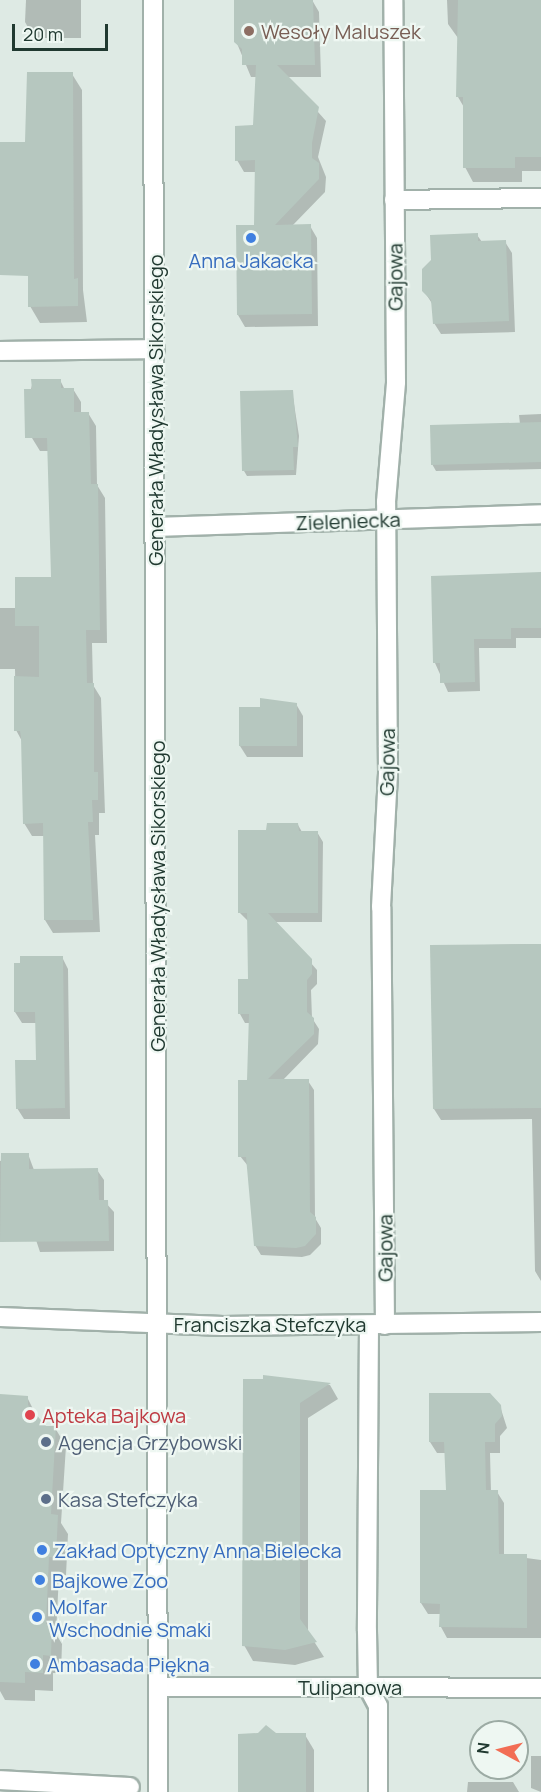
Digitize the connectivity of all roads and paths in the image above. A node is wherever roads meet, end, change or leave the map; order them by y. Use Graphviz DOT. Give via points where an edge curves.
graph roads {
  1 [pos="153,0"];
  2 [pos="393,0"];
  3 [pos="541,198"];
  4 [pos="394,200"];
  5 [pos="155,349"];
  6 [pos="0,351"];
  7 [pos="541,514"];
  8 [pos="387,519"];
  9 [pos="156,528"];
  10 [pos="0,1317"];
  11 [pos="541,1322"];
  12 [pos="159,1323"];
  13 [pos="377,1325"];
  14 [pos="159,1687"];
  15 [pos="368,1687"];
  16 [pos="541,1688"];
  17 [pos="0,1780"];
  18 [pos="130,1787"];
  19 [pos="94,1789"];
  20 [pos="158,1792"];
  21 [pos="378,1792"];
  1 -- 5 [label="street, Generała Władysława Sikorskiego"];
  2 -- 4 [label="street, Gajowa"];
  3 -- 4 [label="street"];
  4 -- 8 [label="street, Gajowa" via="396,382"];
  5 -- 6 [label="street"];
  5 -- 9 [label="street, Generała Władysława Sikorskiego"];
  7 -- 8 [label="street, Zieleniecka"];
  8 -- 9 [label="street, Zieleniecka"];
  8 -- 13 [label="street, Gajowa" via="388,772 381,907"];
  9 -- 12 [label="street, Generała Władysława Sikorskiego"];
  10 -- 12 [label="street, Franciszka Stefczyka"];
  11 -- 13 [label="street, Franciszka Stefczyka"];
  12 -- 13 [label="street, Franciszka Stefczyka"];
  12 -- 14 [label="street, Generała Władysława Sikorskiego"];
  13 -- 15 [label="street, Gajowa"];
  14 -- 15 [label="street, Tulipanowa"];
  14 -- 20 [label="street, Generała Władysława Sikorskiego"];
  15 -- 16 [label="street, Tulipanowa"];
  15 -- 21 [label="street, Gajowa" via="378,1706"];
  17 -- 19 [label="street"];
  18 -- 19 [label="street"];
}
